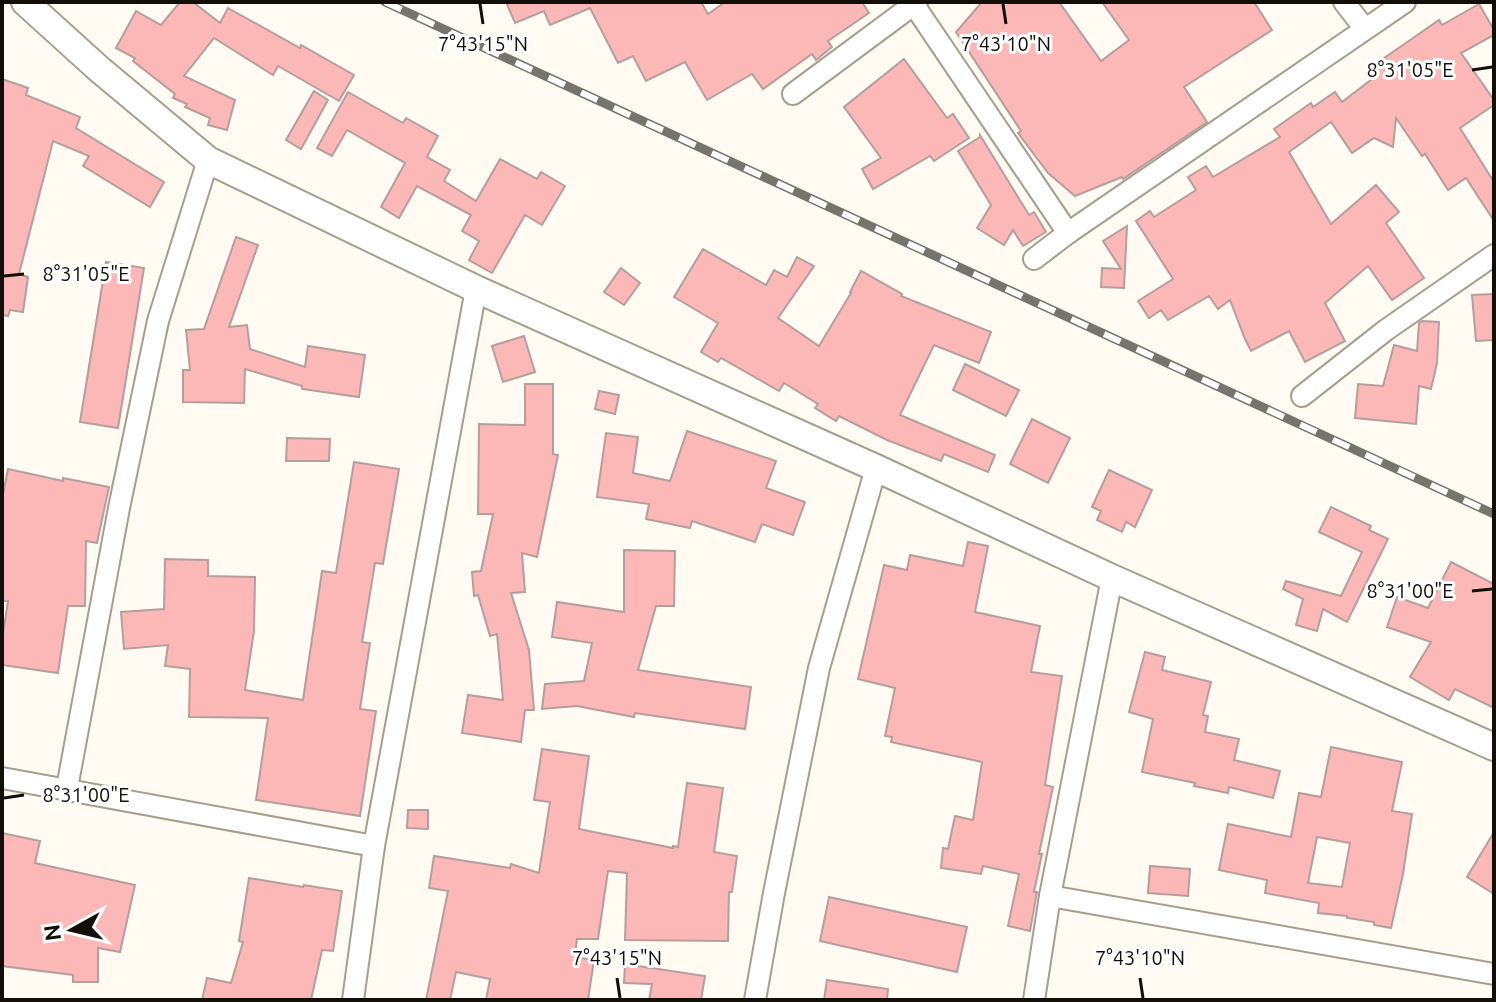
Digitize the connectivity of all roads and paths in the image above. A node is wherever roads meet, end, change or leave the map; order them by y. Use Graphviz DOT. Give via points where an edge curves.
graph roads {
  1 [pos="25,2"];
  2 [pos="1344,2"];
  3 [pos="1405,2"];
  4 [pos="914,3"];
  5 [pos="1365,29"];
  6 [pos="793,94"];
  7 [pos="208,160"];
  8 [pos="1068,233"];
  9 [pos="1494,255"];
  10 [pos="1034,259"];
  11 [pos="476,289"];
  12 [pos="1302,396"];
  13 [pos="876,468"];
  14 [pos="1112,578"];
  15 [pos="1494,747"];
  16 [pos="2,778"];
  17 [pos="67,788"];
  18 [pos="374,846"];
  19 [pos="1050,896"];
  20 [pos="1494,974"];
  21 [pos="353,1000"];
  22 [pos="755,1000"];
  23 [pos="1034,1000"];
  1 -- 7 [label="street"];
  2 -- 5 [label="street"];
  3 -- 5 [label="street"];
  4 -- 6 [label="street"];
  4 -- 8 [label="street"];
  5 -- 8 [label="street"];
  7 -- 11 [label="street"];
  7 -- 17 [label="street" via="158,321"];
  8 -- 10 [label="street"];
  9 -- 12 [label="street"];
  11 -- 13 [label="street"];
  11 -- 18 [label="street"];
  13 -- 14 [label="street"];
  13 -- 22 [label="street" via="819,668"];
  14 -- 15 [label="street"];
  14 -- 19 [label="street"];
  16 -- 17 [label="street"];
  17 -- 18 [label="street"];
  18 -- 21 [label="street"];
  19 -- 20 [label="street"];
  19 -- 23 [label="street"];
}
